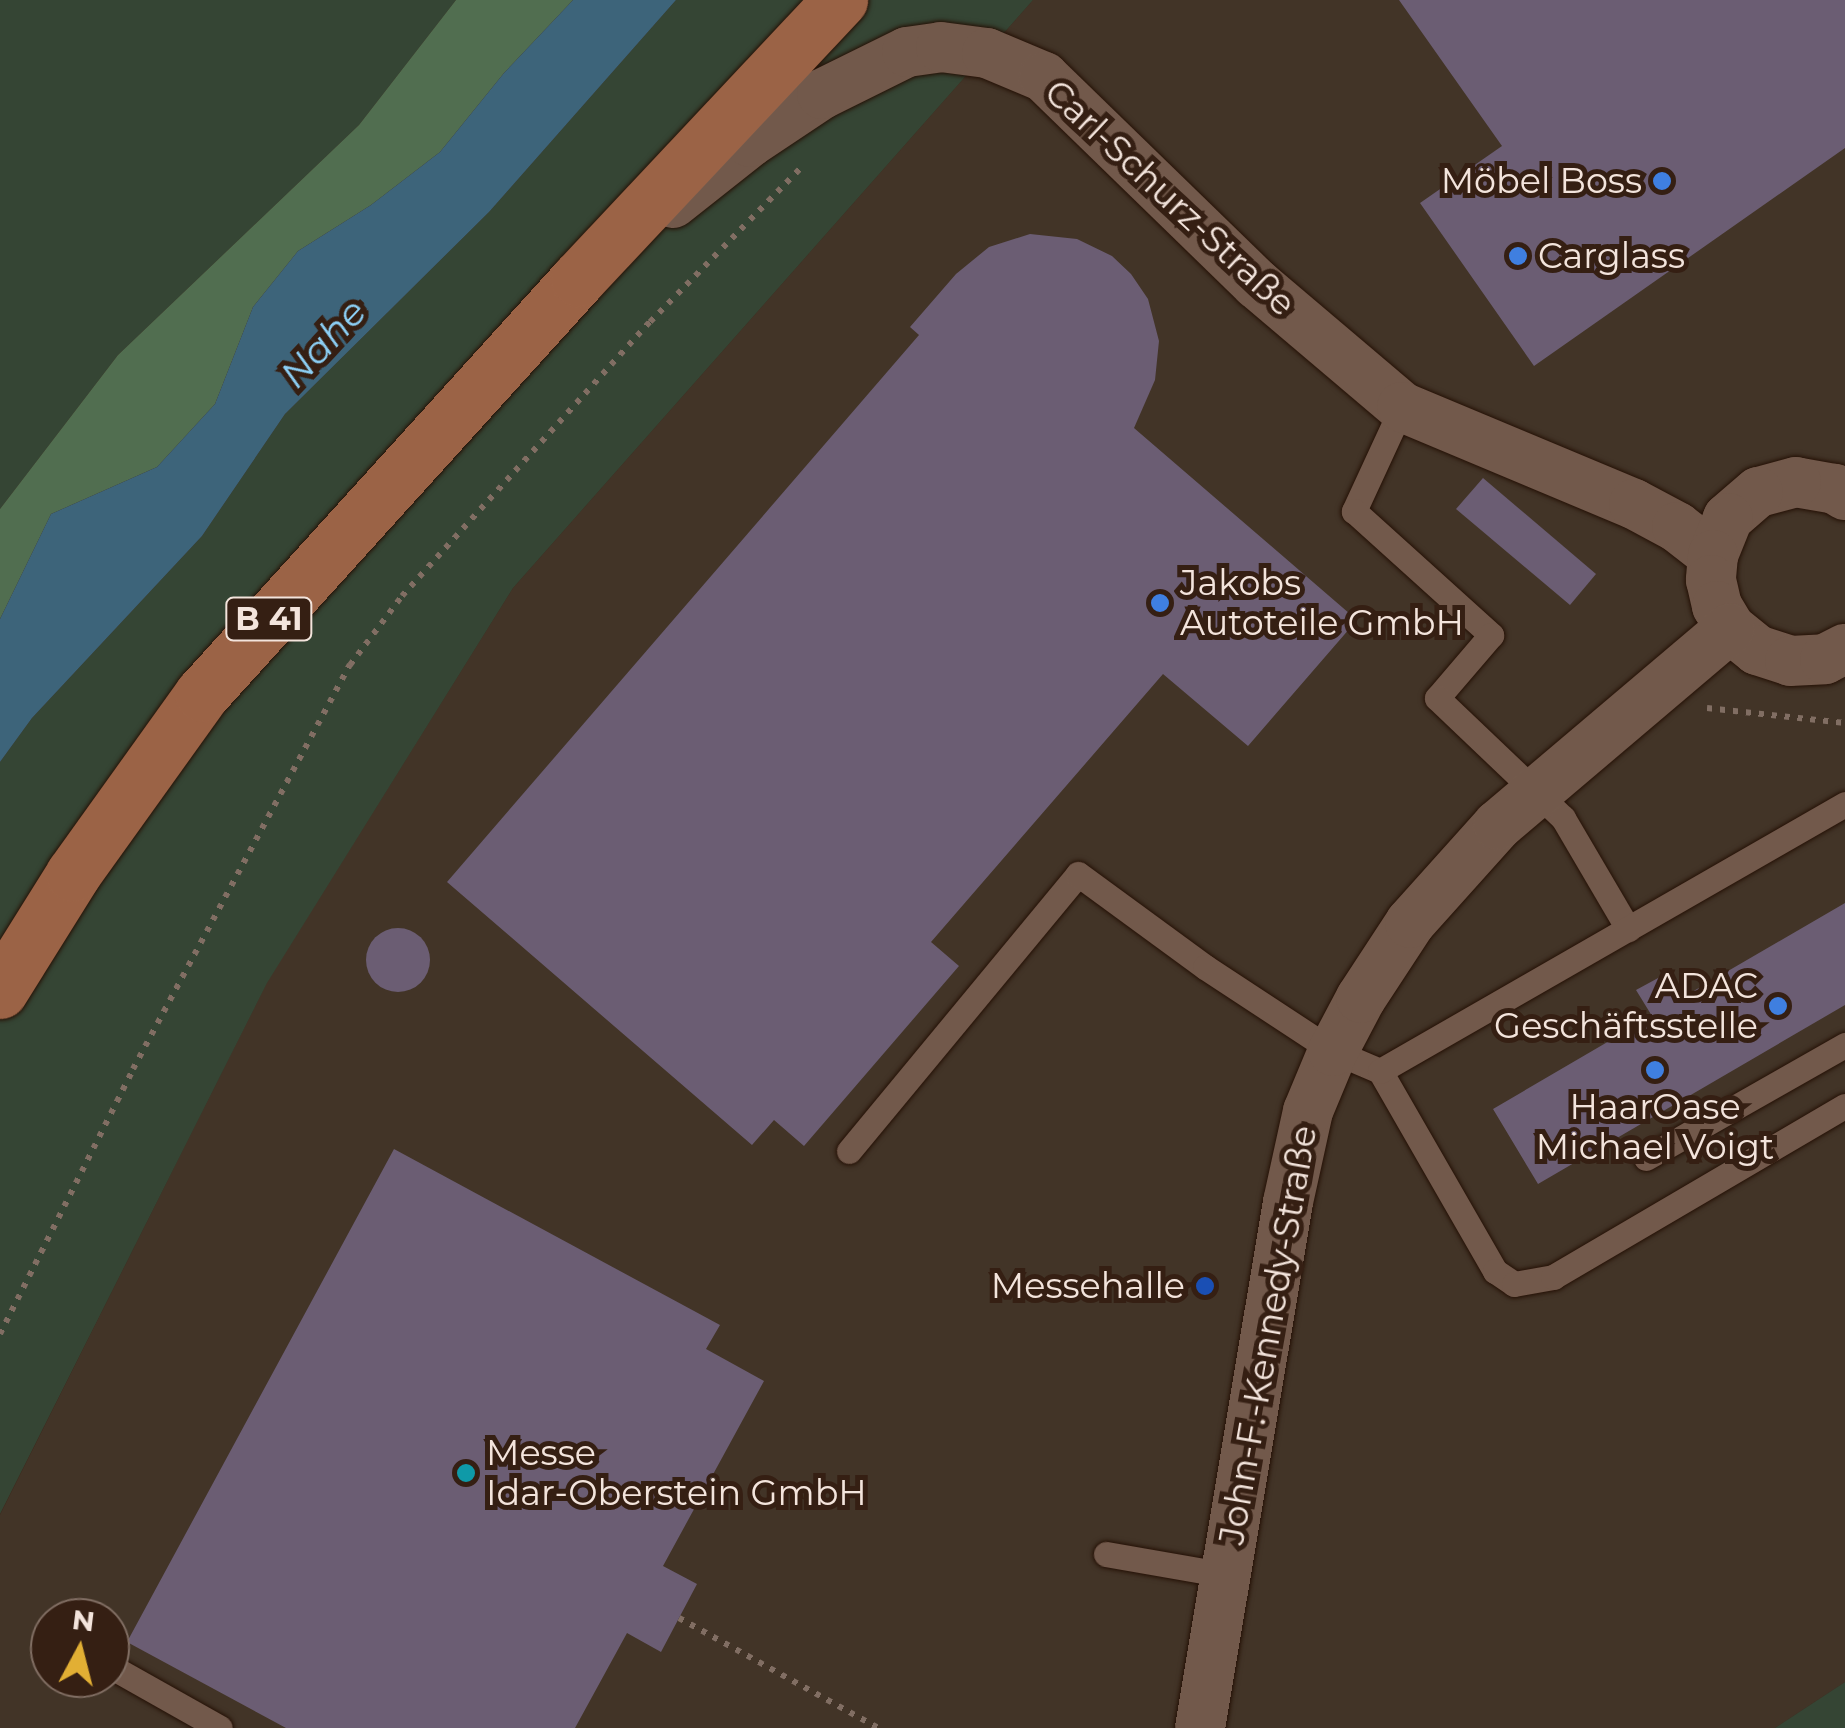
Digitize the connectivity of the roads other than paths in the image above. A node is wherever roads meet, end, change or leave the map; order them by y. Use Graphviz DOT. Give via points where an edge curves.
graph roads {
  1 [pos="840,0"];
  2 [pos="578,279"];
  3 [pos="1402,406"];
  4 [pos="1845,495"];
  5 [pos="1713,555"];
  6 [pos="1730,628"];
  7 [pos="1845,649"];
  8 [pos="1538,791"];
  9 [pos="1845,804"];
  10 [pos="1628,929"];
  11 [pos="0,991"];
  12 [pos="1845,1045"];
  13 [pos="1333,1050"];
  14 [pos="1380,1071"];
  15 [pos="1845,1106"];
  16 [pos="849,1151"];
  17 [pos="1646,1158"];
  18 [pos="1106,1554"];
  19 [pos="1226,1575"];
  20 [pos="130,1677"];
  21 [pos="220,1728"];
  22 [pos="1200,1728"];
  1 -- 2 [label="main road, B 41"];
  2 -- 3 [label="street, Carl-Schurz-Straße" via="750,142 822,94 907,52 941,47 986,53 1044,77 1257,284"];
  2 -- 11 [label="main road, B 41" via="202,694 72,874"];
  3 -- 5 [label="street, Carl-Schurz-Straße" via="1634,504"];
  3 -- 8 [label="lane" via="1354,512 1491,636 1437,698"];
  4 -- 5 [label="street" via="1796,482 1758,492 1728,518"];
  5 -- 6 [label="street" via="1717,606"];
  6 -- 7 [label="street" via="1757,650 1790,661 1825,659"];
  6 -- 8 [label="street, John-F.-Kennedy-Straße"];
  8 -- 10 [label="lane" via="1578,841"];
  8 -- 13 [label="street, John-F.-Kennedy-Straße" via="1498,825 1410,923"];
  9 -- 10 [label="lane"];
  10 -- 14 [label="lane"];
  12 -- 17 [label="lane"];
  13 -- 14 [label="lane"];
  13 -- 16 [label="lane" via="1078,874"];
  13 -- 19 [label="street, John-F.-Kennedy-Straße" via="1308,1111 1288,1202"];
  14 -- 15 [label="lane" via="1494,1271 1514,1284 1553,1277"];
  18 -- 19 [label="lane"];
  19 -- 22 [label="street, John-F.-Kennedy-Straße"];
  20 -- 21 [label="lane"];
}
